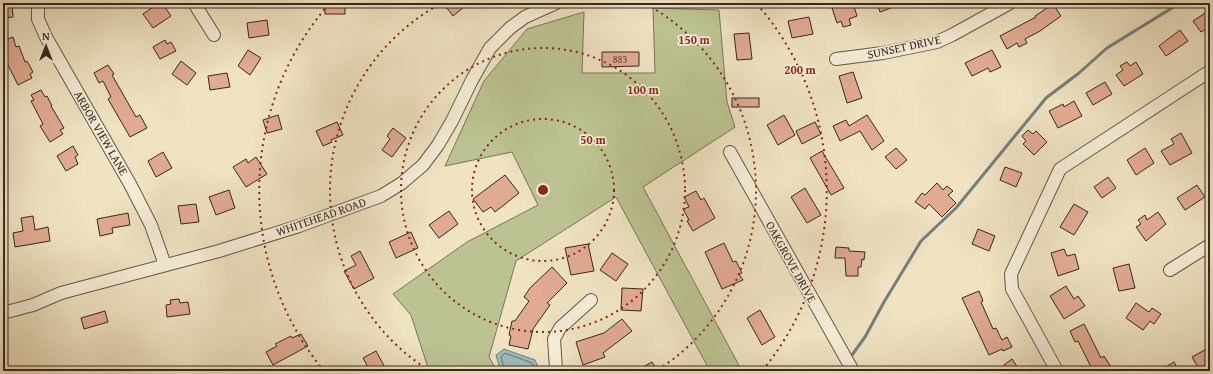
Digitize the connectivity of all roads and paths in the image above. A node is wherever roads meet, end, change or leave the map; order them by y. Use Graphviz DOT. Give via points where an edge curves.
graph roads {
  1 [pos="38,3"];
  2 [pos="194,3"];
  3 [pos="556,3"];
  4 [pos="1010,3"];
  5 [pos="214,35"];
  6 [pos="836,59"];
  7 [pos="1210,71"];
  8 [pos="730,152"];
  9 [pos="1210,245"];
  10 [pos="165,265"];
  11 [pos="1170,270"];
  12 [pos="591,300"];
  13 [pos="3,313"];
  14 [pos="557,371"];
  15 [pos="853,371"];
  16 [pos="1057,371"];
  1 -- 10 [label="street, ARBOR VIEW LANE" via="38,19 46,37 130,184 151,225"];
  2 -- 5 [label="street"];
  3 -- 10 [label="street, WHITEHEAD ROAD" via="525,17 490,48 438,145 423,164 402,183 382,196 328,216 219,251"];
  4 -- 6 [label="street, SUNSET DRIVE" via="937,42"];
  7 -- 16 [label="street" via="1060,169 1011,274 1012,289"];
  8 -- 15 [label="street, OAKGROVE DRIVE"];
  9 -- 11 [label="street"];
  10 -- 13 [label="street, WHITEHEAD ROAD" via="61,293 33,305"];
  12 -- 14 [label="street" via="560,328 554,340"];
}
